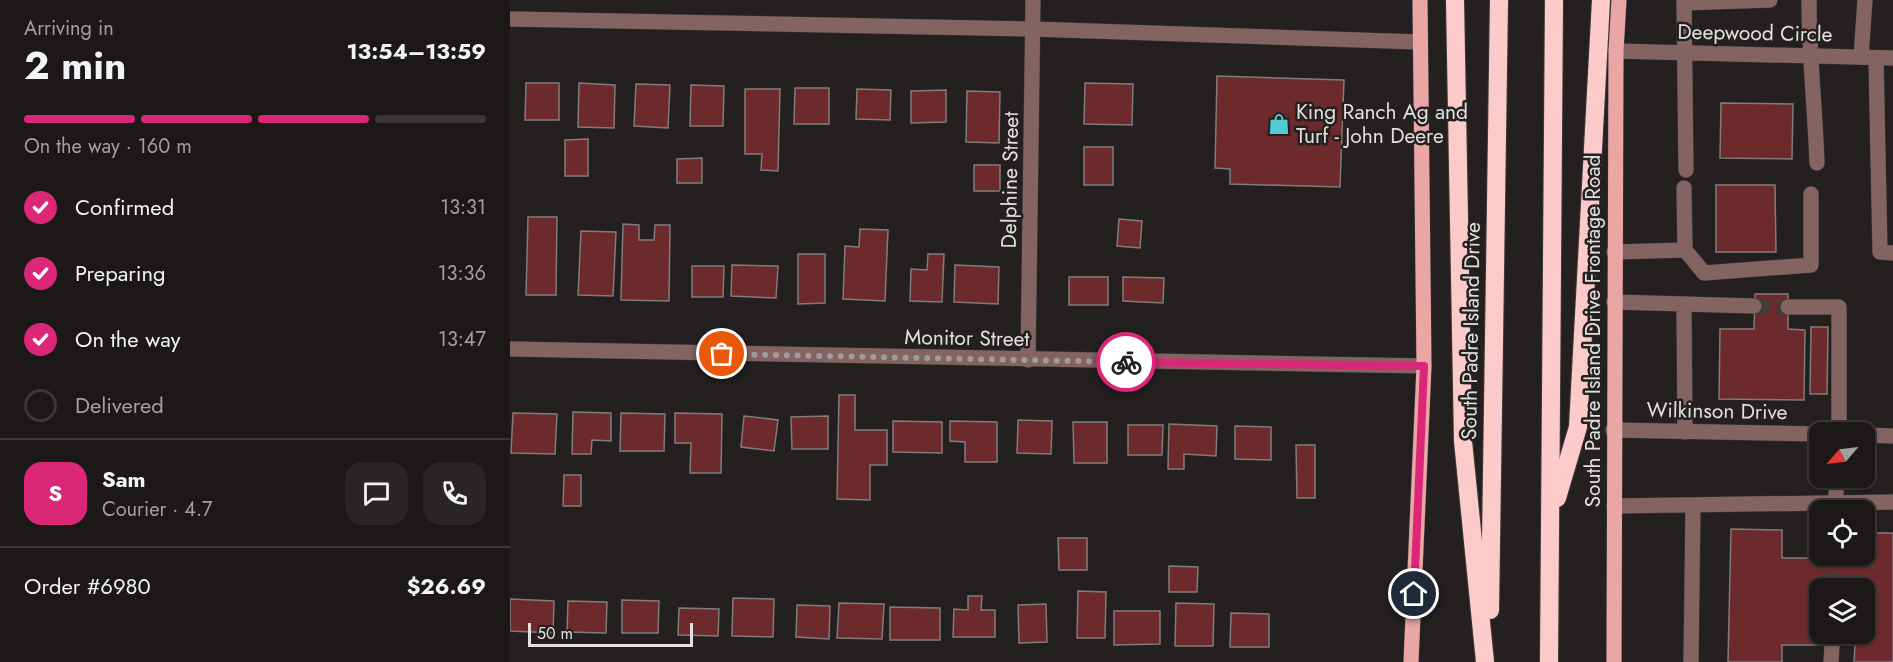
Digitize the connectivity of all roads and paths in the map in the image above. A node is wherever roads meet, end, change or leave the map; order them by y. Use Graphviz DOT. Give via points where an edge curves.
graph roads {
  1 [pos="1033,0"];
  2 [pos="1420,0"];
  3 [pos="1455,0"];
  4 [pos="1499,0"];
  5 [pos="1554,0"];
  6 [pos="1601,0"];
  7 [pos="1619,0"];
  8 [pos="1770,0"];
  9 [pos="1809,0"];
  10 [pos="1865,0"];
  11 [pos="1684,1"];
  12 [pos="510,19"];
  13 [pos="1032,29"];
  14 [pos="1419,42"];
  15 [pos="1616,51"];
  16 [pos="1684,52"];
  17 [pos="1809,55"];
  18 [pos="1869,57"];
  19 [pos="1893,58"];
  20 [pos="1817,163"];
  21 [pos="1686,170"];
  22 [pos="1684,188"];
  23 [pos="1811,194"];
  24 [pos="1685,250"];
  25 [pos="1614,252"];
  26 [pos="1893,253"];
  27 [pos="1614,302"];
  28 [pos="1684,304"];
  29 [pos="1754,306"];
  30 [pos="1788,306"];
  31 [pos="510,349"];
  32 [pos="1028,360"];
  33 [pos="1424,366"];
  34 [pos="1839,422"];
  35 [pos="1613,430"];
  36 [pos="1685,432"];
  37 [pos="1809,435"];
  38 [pos="1875,435"];
  39 [pos="1893,436"];
  40 [pos="1893,501"];
  41 [pos="1875,503"];
  42 [pos="1614,506"];
  43 [pos="1693,506"];
  44 [pos="1809,506"];
  45 [pos="1551,517"];
  46 [pos="1832,645"];
  47 [pos="1412,662"];
  48 [pos="1487,662"];
  49 [pos="1549,662"];
  50 [pos="1614,662"];
  51 [pos="1691,662"];
  52 [pos="1831,662"];
  1 -- 13 [label="street, Delphine Street"];
  2 -- 14 [label="main road"];
  3 -- 48 [label="highway" via="1463,441"];
  4 -- 48 [label="highway, South Padre Island Drive"];
  5 -- 45 [label="highway"];
  6 -- 45 [label="highway" via="1578,427"];
  7 -- 15 [label="main road, South Padre Island Drive Frontage Road"];
  8 -- 11 [label="street"];
  9 -- 17 [label="street"];
  10 -- 18 [label="street"];
  11 -- 16 [label="street"];
  12 -- 13 [label="street"];
  13 -- 14 [label="street"];
  13 -- 32 [label="street, Delphine Street"];
  14 -- 33 [label="main road"];
  15 -- 16 [label="street, Deepwood Circle"];
  15 -- 25 [label="main road, South Padre Island Drive Frontage Road"];
  16 -- 17 [label="street, Deepwood Circle"];
  16 -- 21 [label="street"];
  17 -- 18 [label="street, Deepwood Circle"];
  17 -- 20 [label="street" via="1815,80"];
  18 -- 19 [label="street, Deepwood Circle"];
  18 -- 26 [label="street" via="1880,252"];
  22 -- 24 [label="street"];
  23 -- 24 [label="street" via="1811,265 1704,273"];
  24 -- 25 [label="street"];
  25 -- 27 [label="main road, South Padre Island Drive Frontage Road"];
  27 -- 28 [label="street"];
  27 -- 35 [label="main road, South Padre Island Drive Frontage Road"];
  28 -- 29 [label="street"];
  28 -- 36 [label="street"];
  30 -- 34 [label="street" via="1839,307"];
  31 -- 32 [label="street, Monitor Street"];
  32 -- 33 [label="street, Monitor Street"];
  33 -- 47 [label="main road"];
  35 -- 36 [label="street, Wilkinson Drive"];
  35 -- 42 [label="main road, South Padre Island Drive Frontage Road"];
  36 -- 37 [label="street, Wilkinson Drive"];
  38 -- 39 [label="street"];
  40 -- 41 [label="street"];
  42 -- 43 [label="street"];
  42 -- 50 [label="main road, South Padre Island Drive Frontage Road"];
  43 -- 44 [label="street"];
  43 -- 51 [label="street"];
  45 -- 49 [label="highway"];
  46 -- 52 [label="street"];
}
